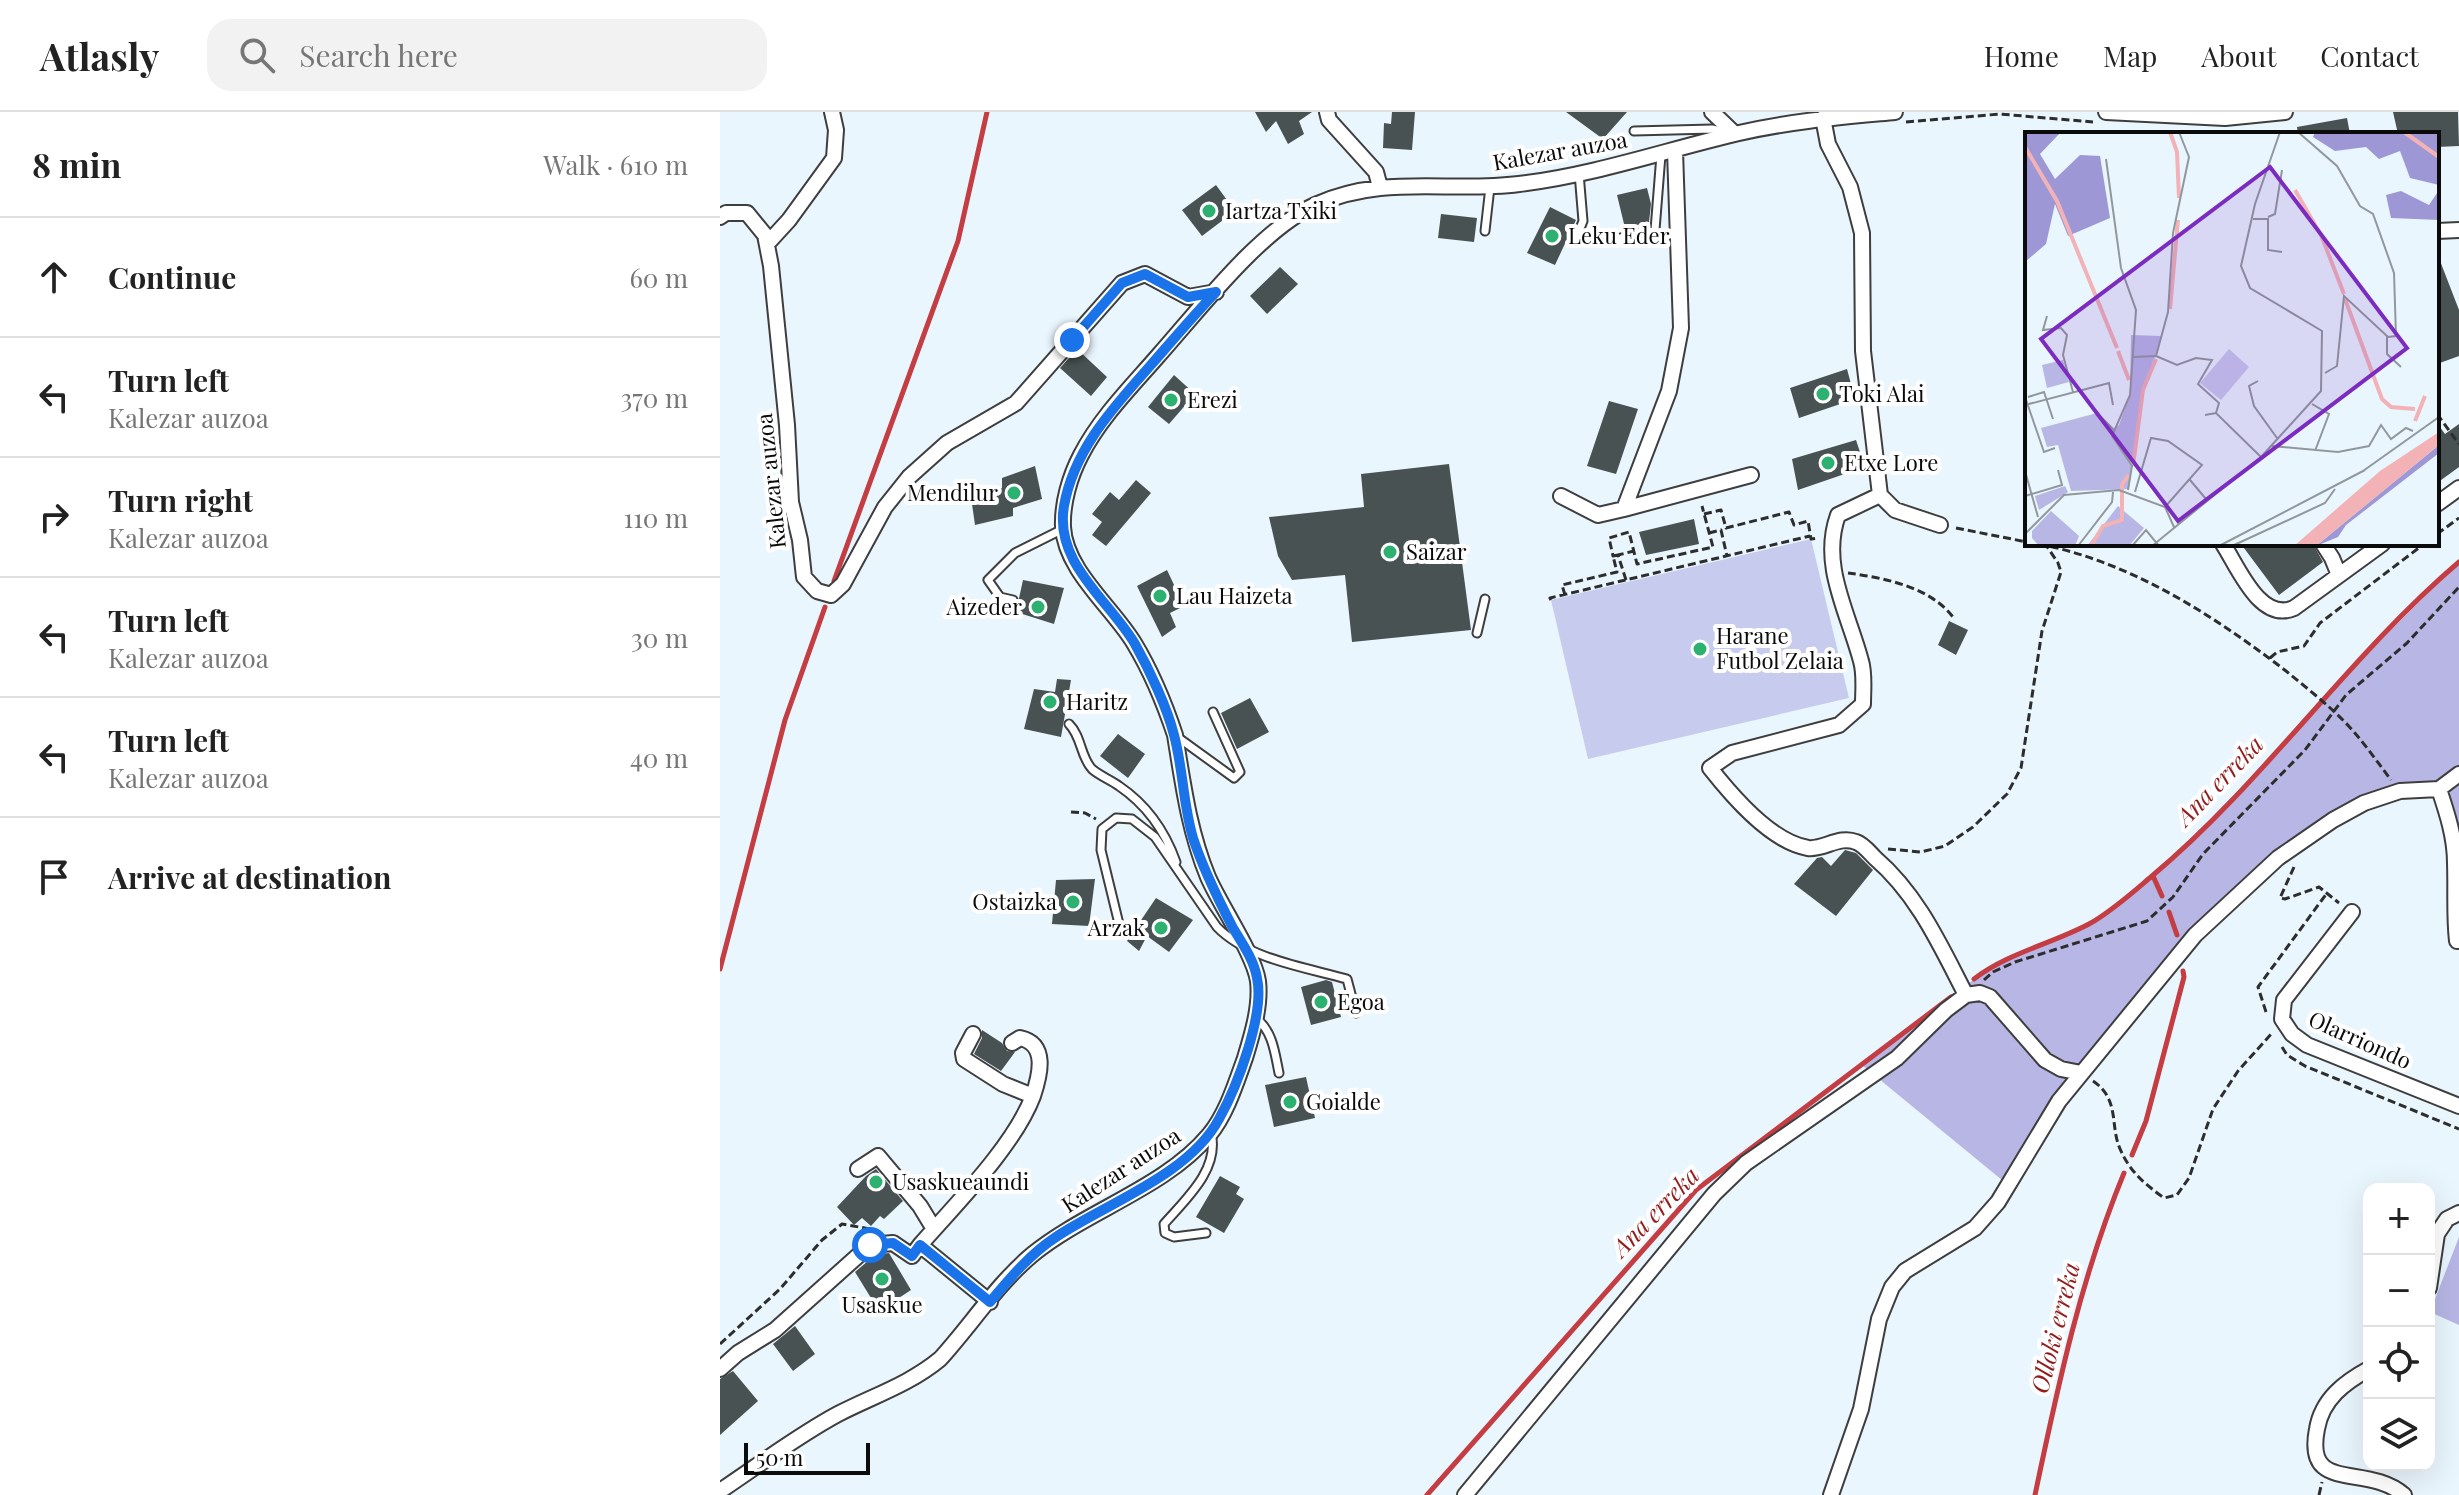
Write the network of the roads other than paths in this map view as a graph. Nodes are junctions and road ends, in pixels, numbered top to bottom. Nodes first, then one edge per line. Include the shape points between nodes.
1 (832, 112) edge
2 (1327, 112) edge
3 (1712, 112) edge
4 (2285, 112) edge
5 (1900, 117) edge
6 (1823, 118) junction
7 (2105, 118) edge
8 (2247, 125) edge
9 (1634, 131) dead end
10 (1735, 134) junction
11 (1668, 153) junction
12 (1579, 173) junction
13 (1380, 187) junction
14 (1490, 187) junction
15 (720, 217) edge
16 (2459, 230) edge
17 (1485, 231) dead end
18 (2439, 231) edge
19 (1577, 236) dead end
20 (1616, 239) dead end
21 (767, 244) junction
22 (1216, 292) junction
23 (1751, 475) dead end
24 (2459, 488) edge
25 (1880, 495) junction
26 (1561, 496) dead end
27 (2439, 503) edge
28 (1624, 509) junction
29 (1940, 525) road end
30 (1063, 529) junction
31 (2224, 546) edge
32 (2324, 546) edge
33 (2379, 546) edge
34 (2339, 575) junction
35 (1485, 599) dead end
36 (1013, 600) dead end
37 (1477, 633) dead end
38 (1213, 712) dead end
39 (1069, 724) dead end
40 (1175, 735) junction
41 (2459, 774) edge
42 (2439, 789) junction
43 (1178, 868) junction
44 (2352, 912) road end
45 (1120, 928) dead end
46 (2457, 941) edge
47 (1244, 947) junction
48 (1966, 995) junction
49 (1356, 1013) dead end
50 (1255, 1018) junction
51 (973, 1034) dead end
52 (1012, 1043) dead end
53 (1279, 1073) dead end
54 (2081, 1073) junction
55 (1033, 1096) junction
56 (2459, 1106) edge
57 (1211, 1133) junction
58 (858, 1169) dead end
59 (2459, 1213) edge
60 (934, 1229) junction
61 (1206, 1233) dead end
62 (920, 1245) junction
63 (2434, 1255) edge
64 (990, 1302) junction
65 (720, 1369) edge
66 (2363, 1373) edge
67 (720, 1491) edge
68 (1465, 1495) edge
69 (1831, 1495) edge
70 (2404, 1495) edge

1 - 21 street via 834,158
2 - 13 street via 1376,172
3 - 10 street
4 - 8 street
5 - 6 street, Kalezar auzoa
6 - 10 street, Kalezar auzoa
6 - 25 street via 1862,233 1863,351
7 - 8 street via 2225,118
9 - 10 lane via 1712,129
10 - 11 street, Kalezar auzoa
11 - 12 street, Kalezar auzoa
11 - 20 lane via 1655,230
11 - 28 street via 1681,328 1669,391
12 - 14 street, Kalezar auzoa
12 - 19 lane via 1583,221
13 - 14 street, Kalezar auzoa
13 - 22 street, Kalezar auzoa via 1343,195 1291,217
14 - 17 lane
15 - 21 street, Kalezar auzoa via 747,213
16 - 18 street
21 - 22 street, Kalezar auzoa via 791,502 804,577 817,591 831,595 909,477 947,443 1016,403 1122,283 1145,274 1188,297
22 - 30 street, Kalezar auzoa via 1092,438 1070,482
23 - 28 street
24 - 27 street
25 - 29 street via 1895,510
25 - 48 street via 1838,515 1830,535 1833,571 1862,664 1863,704 1839,725 1732,753 1710,768 1778,837 1811,849 1837,840 1856,842 1892,872 1923,911
26 - 28 street via 1598,515
30 - 36 lane via 1015,553 988,580 1000,597
30 - 40 street, Kalezar auzoa via 1087,582 1136,646
31 - 34 street via 2259,599 2274,611 2294,608
32 - 34 street
33 - 34 street
35 - 37 lane
38 - 40 lane via 1240,772 1234,778
39 - 43 lane via 1093,770 1158,823
40 - 47 street, Kalezar auzoa via 1192,836
41 - 42 street
42 - 46 street via 2456,862
42 - 54 street via 2400,791 2364,803 2295,846 2195,935
43 - 45 lane via 1155,837 1132,819 1116,818 1102,829 1101,850
43 - 47 lane via 1217,927
44 - 56 street, Olarriondo via 2284,1000 2282,1019 2307,1045
47 - 49 lane via 1347,979
47 - 50 street, Kalezar auzoa via 1258,979
48 - 54 street via 1990,997 2045,1060
48 - 68 street via 1897,1058 1746,1163 1714,1194
50 - 53 lane via 1272,1041
50 - 57 street, Kalezar auzoa via 1242,1067
51 - 55 street via 964,1059
52 - 55 street via 1028,1040 1040,1055
54 - 69 street via 1998,1202 1975,1228 1905,1271 1892,1287 1879,1319 1861,1409
55 - 60 street via 971,1188
57 - 61 lane via 1212,1157 1197,1187 1164,1224 1165,1233 1174,1237
57 - 64 street, Kalezar auzoa via 1172,1167 1030,1256
58 - 60 street via 878,1156
59 - 63 street via 2437,1234
60 - 62 street
62 - 64 street
62 - 65 street via 912,1256 893,1243 870,1245 775,1330
64 - 67 street, Kalezar auzoa via 926,1370 836,1415
66 - 70 street via 2338,1390 2318,1420 2317,1467 2335,1479 2384,1484

